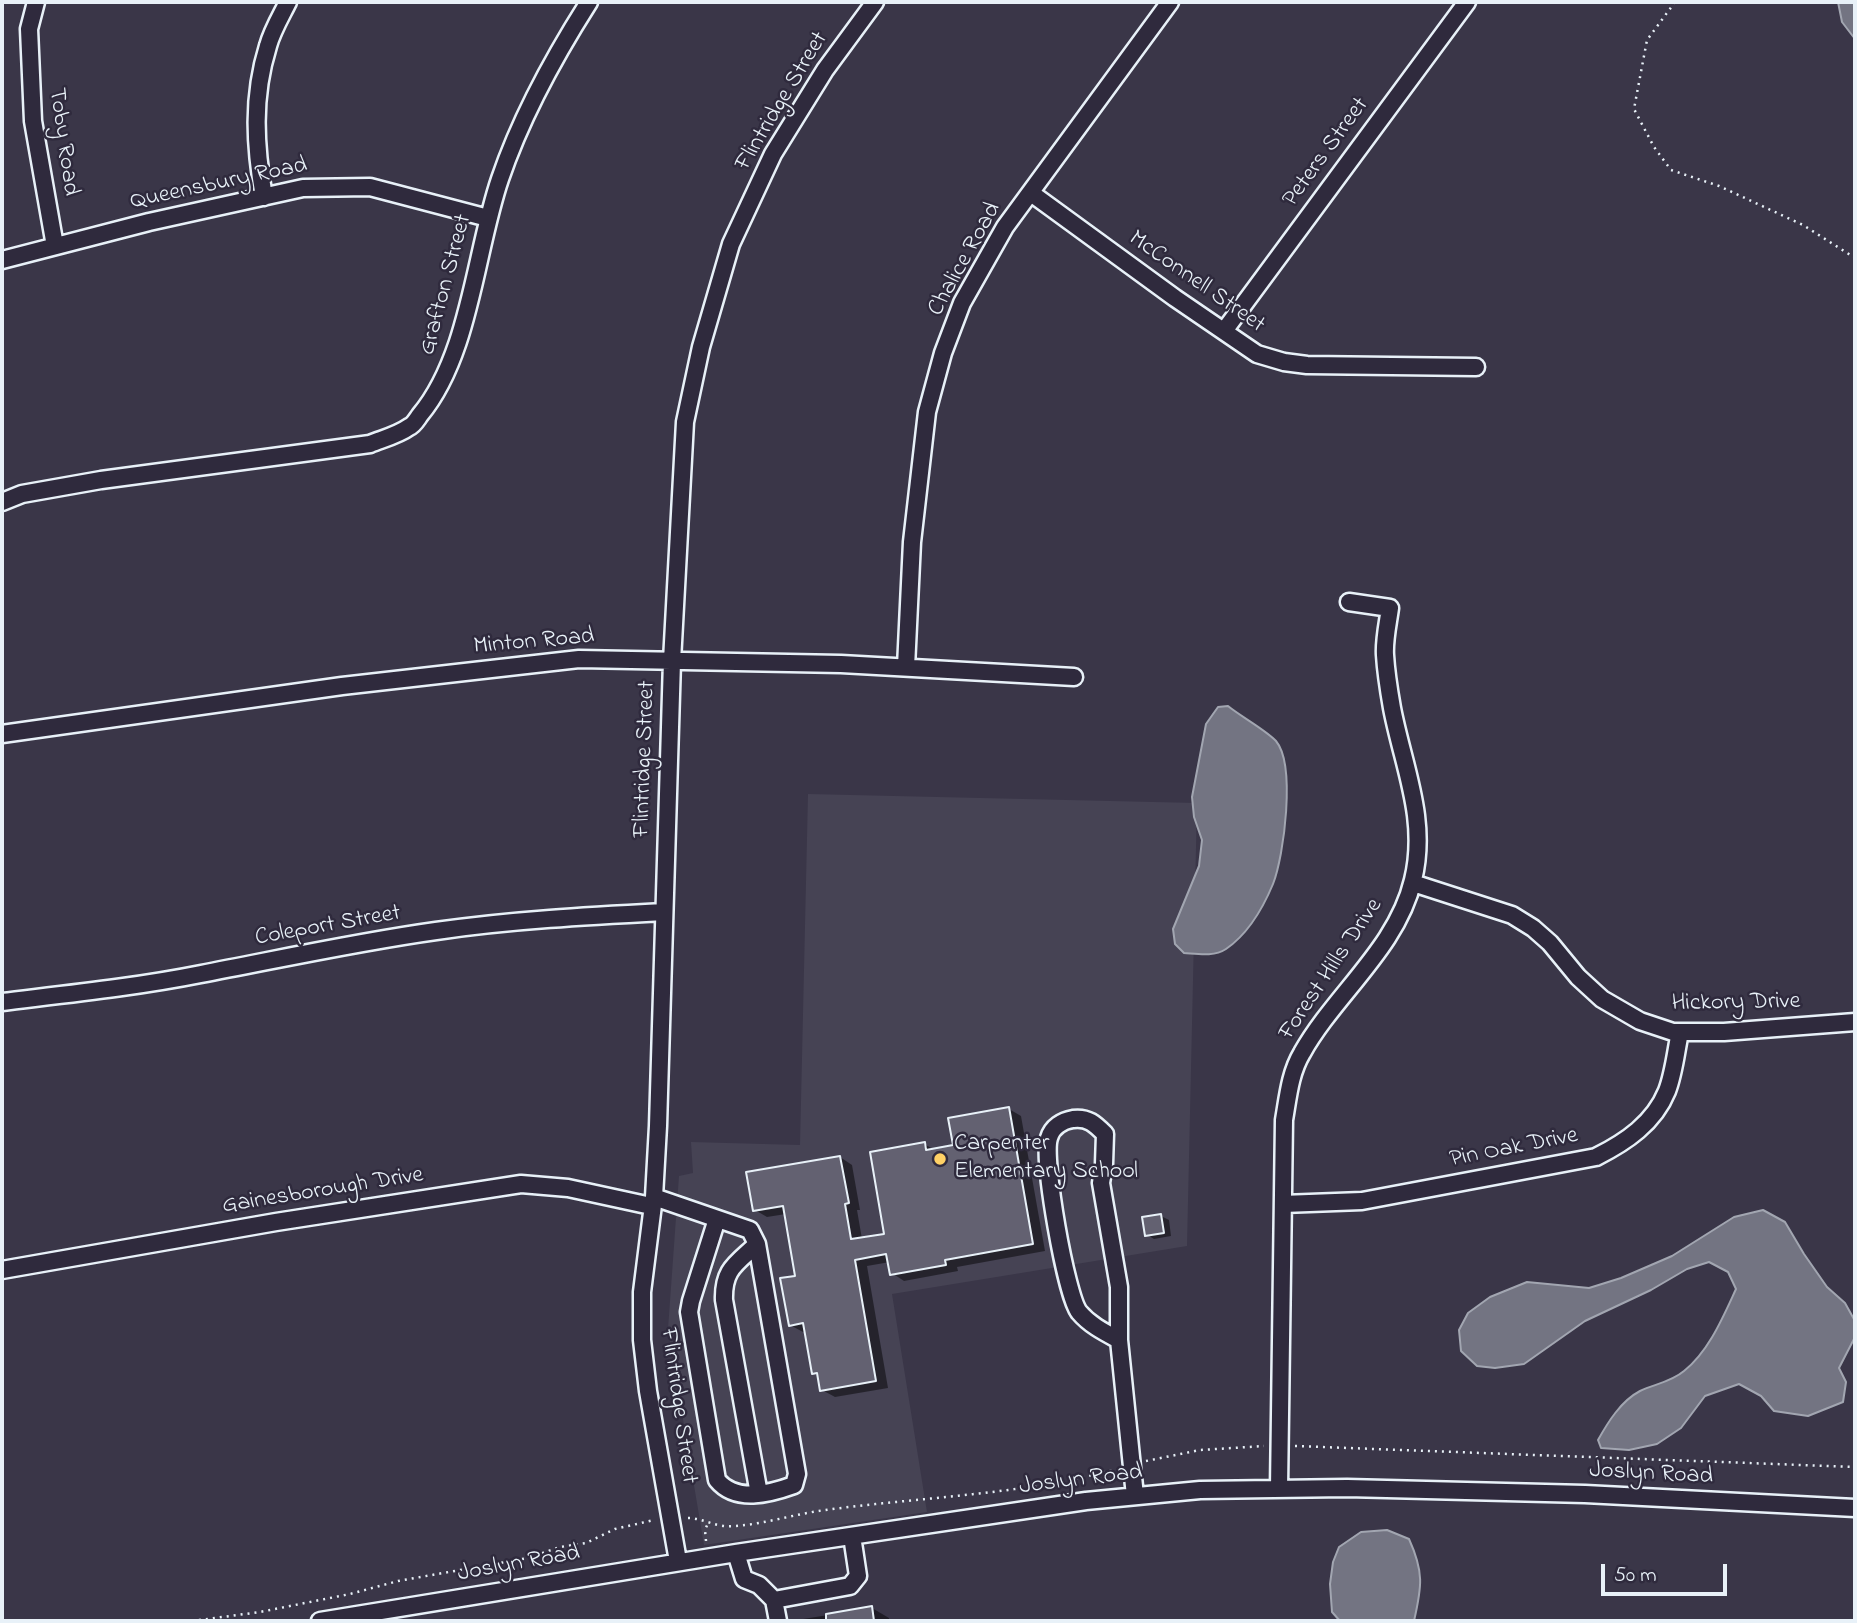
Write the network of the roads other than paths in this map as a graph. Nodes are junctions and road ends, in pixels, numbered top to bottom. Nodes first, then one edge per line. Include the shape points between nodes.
1 (36, 2) edge
2 (288, 2) edge
3 (589, 2) edge
4 (875, 2) edge
5 (1170, 2) edge
6 (1466, 2) edge
7 (1031, 193) junction
8 (264, 197) junction
9 (488, 218) junction
10 (55, 246) junction
11 (2, 260) edge
12 (1224, 331) junction
13 (1476, 367) dead end
14 (2, 502) edge
15 (1349, 602) dead end
16 (672, 661) junction
17 (906, 667) junction
18 (1073, 677) dead end
19 (2, 734) edge
20 (1413, 883) junction
21 (664, 912) junction
22 (2, 1002) edge
23 (1855, 1022) edge
24 (1680, 1032) junction
25 (652, 1201) junction
26 (1283, 1204) junction
27 (717, 1220) junction
28 (757, 1244) junction
29 (2, 1270) edge
30 (1118, 1340) junction
31 (1279, 1488) junction
32 (759, 1494) junction
33 (1135, 1496) junction
34 (1855, 1508) edge
35 (852, 1536) junction
36 (736, 1553) junction
37 (678, 1561) junction
38 (774, 1600) junction
39 (320, 1621) edge
40 (778, 1621) edge

1 - 10 street, Toby Road via 29,29 33,121
2 - 8 street via 268,44 257,93 257,152
3 - 9 street, Grafton Street via 516,138
4 - 16 street, Flintridge Street via 773,154 731,244 685,422
5 - 7 street, Chalice Road
6 - 12 street, Peters Street
7 - 12 street, McConnell Street
7 - 17 street, Chalice Road via 1005,227 962,303 927,412 912,542
8 - 9 street, Queensbury Road via 303,188 370,187
8 - 10 street, Queensbury Road
9 - 14 street, Grafton Street via 449,369 411,427 370,444 101,480
10 - 11 street, Queensbury Road
12 - 13 street, McConnell Street via 1257,354 1284,362
15 - 20 street, Forest Hills Drive via 1390,608 1385,654 1392,708 1419,827
16 - 17 street, Minton Road
16 - 19 street, Minton Road via 579,659 342,686
16 - 21 street, Flintridge Street
17 - 18 street, Minton Road
20 - 24 street, Hickory Drive via 1512,915 1550,943 1602,999 1640,1021
20 - 26 street, Forest Hills Drive via 1378,949 1300,1055 1284,1119
21 - 22 street, Coleport Street via 571,916 438,931 200,974
21 - 25 street, Flintridge Street
23 - 24 street, Hickory Drive
24 - 26 street, Pin Oak Drive via 1668,1090 1652,1117 1624,1142 1596,1157 1362,1201
25 - 27 street, Gainesborough Drive
25 - 29 street, Gainesborough Drive via 521,1184
25 - 37 street, Flintridge Street via 642,1340
26 - 31 street, Forest Hills Drive
27 - 28 street, Gainesborough Drive via 750,1230
27 - 32 street via 691,1301 691,1333 717,1480 734,1493
28 - 32 street via 731,1269 723,1287
28 - 32 street via 797,1474 794,1485
30 - 30 street via 1119,1287 1101,1183 1105,1134 1093,1122 1066,1120 1053,1128 1048,1139 1047,1163 1069,1287 1078,1310 1092,1325
30 - 33 street
31 - 33 street, Joslyn Road
31 - 34 street, Joslyn Road via 1585,1494
33 - 35 street, Joslyn Road
35 - 36 street, Joslyn Road
35 - 38 street via 858,1576 850,1586
36 - 37 street, Joslyn Road
36 - 38 street via 744,1579 759,1585
37 - 39 street, Joslyn Road
38 - 40 street

